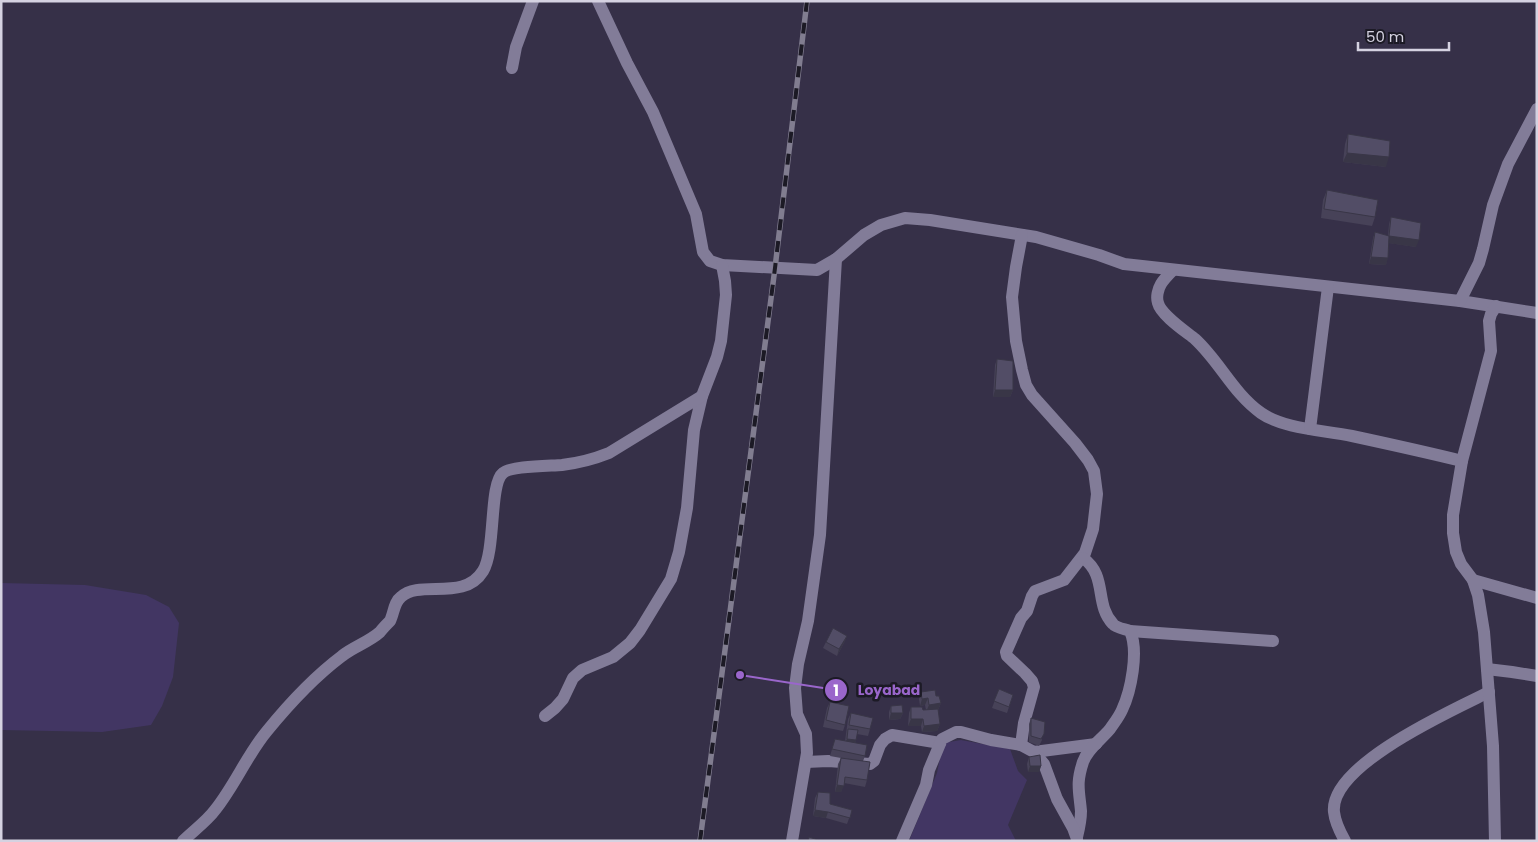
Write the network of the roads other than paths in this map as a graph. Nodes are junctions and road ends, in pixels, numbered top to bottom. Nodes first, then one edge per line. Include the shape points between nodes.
1 (534, 1) edge
2 (598, 1) edge
3 (512, 68) dead end
4 (1537, 109) edge
5 (1022, 236) junction
6 (836, 259) junction
7 (722, 265) junction
8 (1173, 270) junction
9 (1328, 286) junction
10 (1460, 301) junction
11 (1496, 306) junction
12 (1537, 313) edge
13 (702, 396) junction
14 (1310, 429) junction
15 (1462, 461) junction
16 (1083, 558) junction
17 (1473, 580) junction
18 (1537, 598) edge
19 (1130, 632) junction
20 (1273, 641) dead end
21 (1487, 669) junction
22 (1537, 676) edge
23 (1489, 692) junction
24 (545, 716) dead end
25 (940, 743) junction
26 (1096, 744) junction
27 (1021, 745) junction
28 (1034, 752) junction
29 (806, 762) junction
30 (1077, 839) edge
31 (183, 841) edge
32 (792, 841) edge
33 (902, 841) edge
34 (1345, 841) edge
35 (1495, 841) edge

1 - 3 street via 516,47
2 - 7 street via 653,112 696,214 703,252 710,261
4 - 10 street via 1508,164 1493,205 1479,263
5 - 6 street via 904,218 881,225 864,235
5 - 8 street via 1036,237 1124,264
5 - 16 street via 1012,297 1016,341 1026,384 1082,452 1094,471 1096,481 1093,529
6 - 7 street via 817,270
6 - 29 street via 820,535 795,688 797,714 806,734
7 - 13 street via 726,295 721,341
8 - 9 street
8 - 14 street via 1157,294 1162,310 1204,349 1230,383 1254,407 1277,421
9 - 10 street
9 - 14 street
10 - 11 street
11 - 12 street
11 - 15 street via 1489,321 1491,351
13 - 24 street via 694,430 687,508 671,579 630,643 613,657 582,670 573,678 563,699
13 - 31 street via 596,459 503,472 496,489 488,561 483,572 464,587 408,591 399,598 390,620 378,633 342,655 287,708 253,750 214,812
14 - 15 street
15 - 17 street via 1453,533 1461,564
16 - 19 street via 1097,574 1102,603 1109,619
16 - 27 street via 1064,580 1035,591 1006,652 1034,687
17 - 18 street
17 - 21 street via 1484,632
19 - 20 street
19 - 26 street via 1134,646 1127,697 1117,720
21 - 22 street
21 - 23 street
23 - 34 street via 1386,747 1343,785 1333,812
23 - 35 street
25 - 27 street via 946,736 961,732
25 - 29 street via 892,735 880,745 870,764
25 - 33 street
26 - 28 street
26 - 30 street via 1087,753 1079,778 1081,812
27 - 28 street
28 - 30 street via 1044,764 1057,800
29 - 32 street

